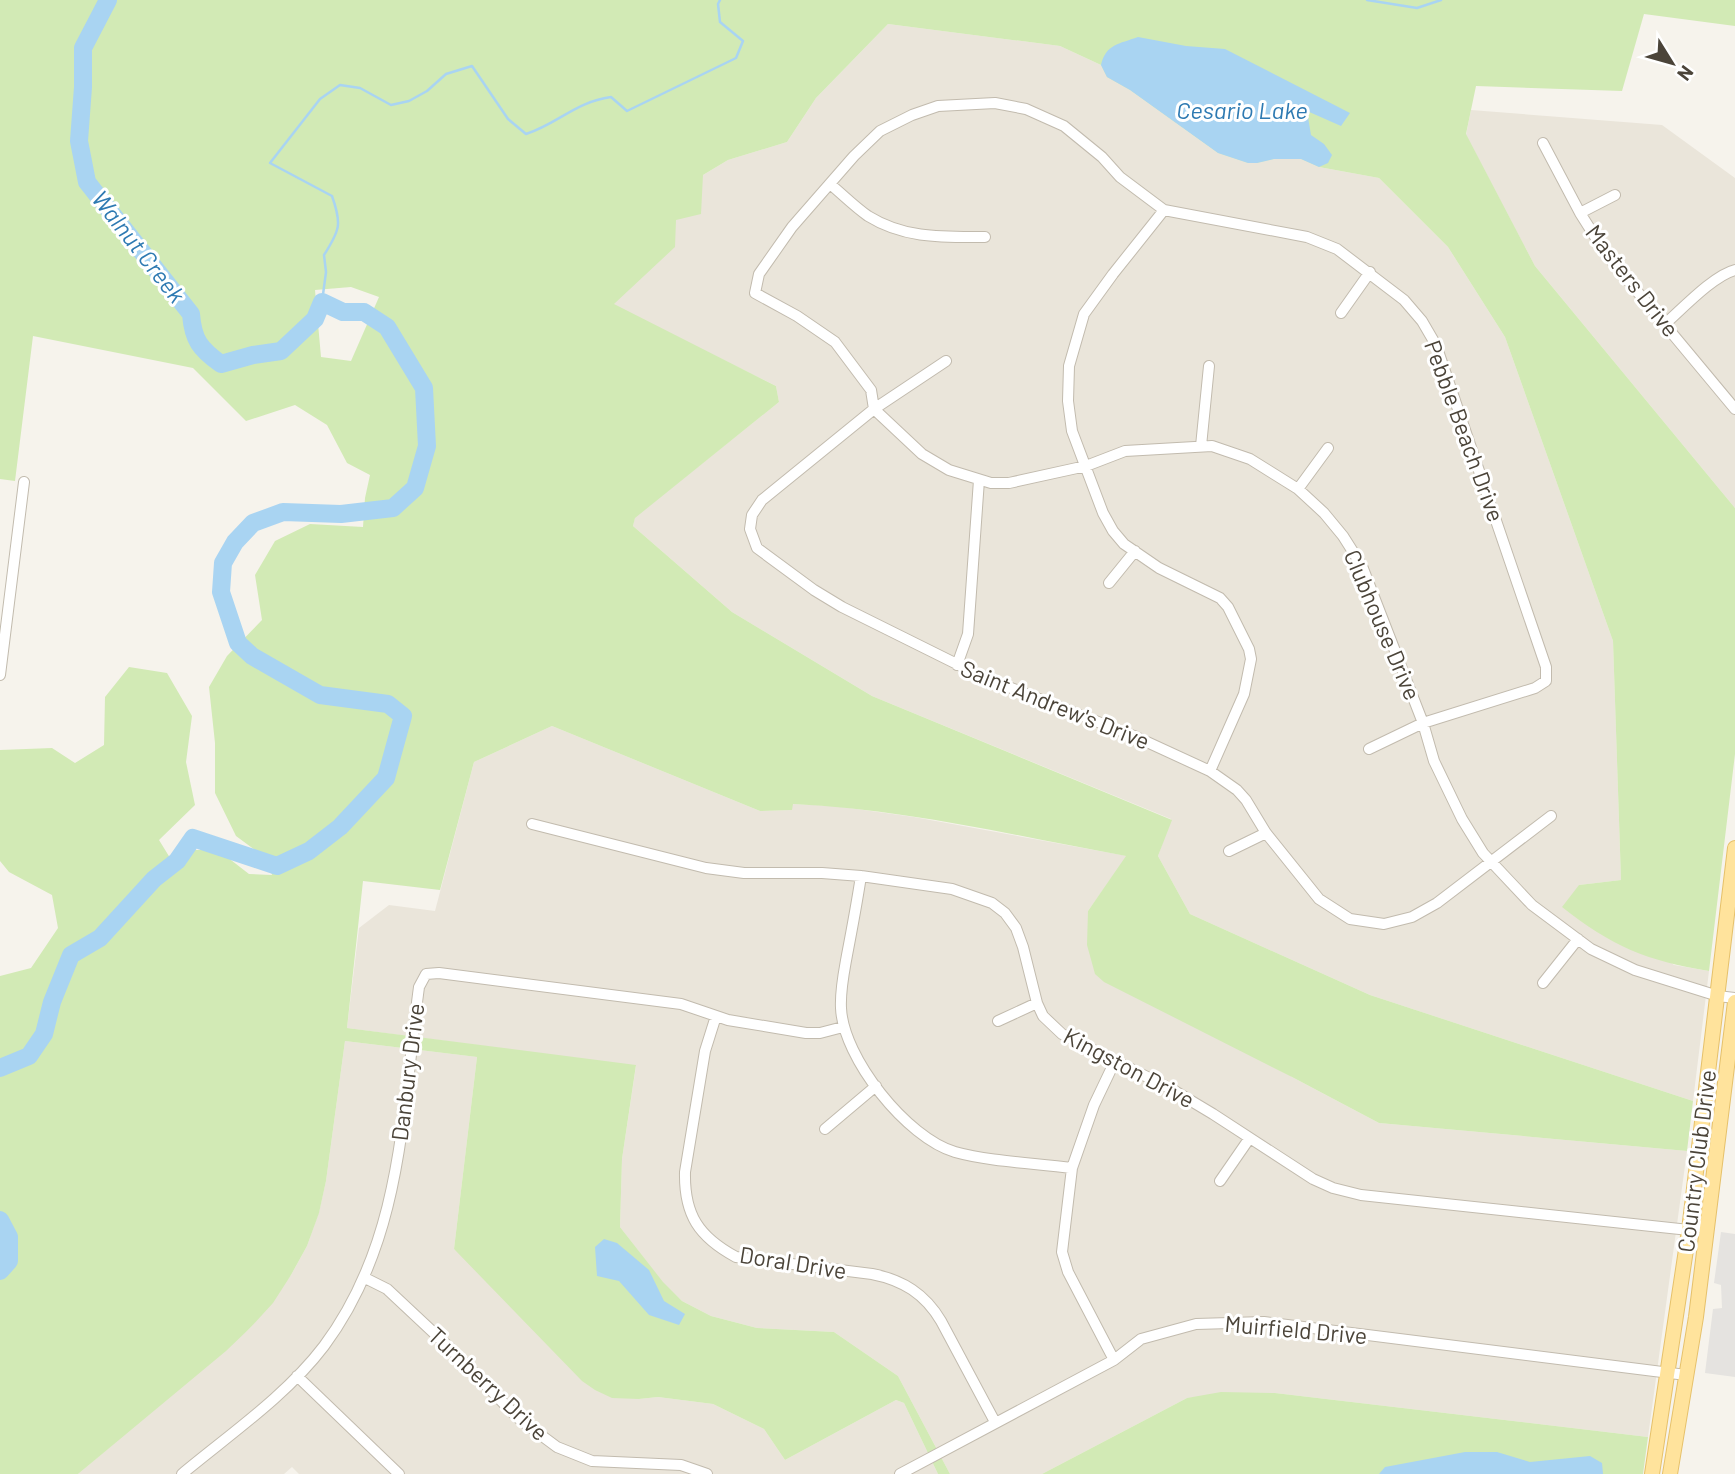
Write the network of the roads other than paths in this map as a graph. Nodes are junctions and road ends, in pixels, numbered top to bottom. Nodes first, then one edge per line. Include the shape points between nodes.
1 (1543, 143) dead end
2 (830, 184) junction
3 (1615, 195) dead end
4 (1164, 210) junction
5 (1580, 213) junction
6 (985, 237) dead end
7 (1735, 270) edge
8 (1370, 272) junction
9 (755, 293) joint
10 (1341, 313) dead end
11 (1665, 324) junction
12 (946, 361) dead end
13 (1209, 366) dead end
14 (874, 409) junction
15 (1735, 409) edge
16 (1201, 446) junction
17 (1328, 448) dead end
18 (1086, 466) junction
19 (979, 481) junction
20 (24, 482) dead end
21 (1298, 489) junction
22 (1135, 551) junction
23 (1109, 583) dead end
24 (957, 665) junction
25 (0, 675) edge
26 (1423, 723) junction
27 (1369, 748) dead end
28 (1210, 771) junction
29 (1551, 816) dead end
30 (531, 824) dead end
31 (1266, 833) junction
32 (1735, 848) edge
33 (1229, 851) dead end
34 (1492, 862) junction
35 (861, 876) junction
36 (1578, 939) junction
37 (1543, 983) dead end
38 (1717, 996) junction
39 (1735, 1000) edge
40 (1037, 1003) junction
41 (716, 1016) junction
42 (998, 1021) dead end
43 (843, 1027) junction
44 (1115, 1061) junction
45 (876, 1086) junction
46 (825, 1129) dead end
47 (1249, 1139) junction
48 (1072, 1168) junction
49 (1220, 1181) dead end
50 (1707, 1224) junction
51 (1689, 1230) junction
52 (365, 1278) junction
53 (1114, 1360) junction
54 (1668, 1373) junction
55 (1686, 1375) junction
56 (298, 1376) junction
57 (995, 1422) junction
58 (183, 1474) edge
59 (399, 1474) edge
60 (707, 1474) edge
61 (900, 1474) edge
62 (1652, 1474) edge
63 (1670, 1474) edge

1 - 5 street, Masters Drive
2 - 4 street, Pebble Beach Drive via 880,131 912,114 938,106 995,103 1026,109 1064,126
2 - 6 street via 868,215 904,233
2 - 9 street, Pebble Beach Drive via 759,274
3 - 5 street
4 - 8 street, Pebble Beach Drive via 1307,237 1337,249
4 - 18 street via 1080,322 1069,366 1068,401 1072,431
5 - 11 street, Masters Drive via 1606,254
7 - 11 street
8 - 10 street
8 - 26 street, Pebble Beach Drive via 1404,300 1436,345 1545,667 1546,681 1535,688
9 - 14 street, Clubhouse Drive via 835,342 871,390
11 - 15 street, Masters Drive
12 - 14 street
13 - 16 street
14 - 19 street, Clubhouse Drive via 922,454
14 - 24 street, Saint Andrew's Drive via 762,500 752,515 751,537 757,548 814,590
16 - 18 street, Clubhouse Drive via 1125,451
16 - 21 street, Clubhouse Drive via 1250,459
17 - 21 street
18 - 19 street, Clubhouse Drive via 1009,483
18 - 22 street via 1113,531
19 - 24 street via 968,634
20 - 25 street
21 - 26 street, Clubhouse Drive via 1324,513 1362,566
22 - 23 street
22 - 28 street via 1220,598 1249,649 1244,694
24 - 28 street, Saint Andrew's Drive
26 - 27 street
26 - 34 street, Clubhouse Drive via 1434,761 1462,819
28 - 31 street, Saint Andrew's Drive via 1237,790
29 - 34 street, Saint Andrew's Drive
30 - 35 street, Kingston Drive via 706,868
31 - 33 street
31 - 34 street, Saint Andrew's Drive via 1319,900 1350,919 1371,923 1412,917
32 - 38 main road, Country Club Drive
34 - 36 street, Clubhouse Drive via 1531,905
35 - 40 street, Kingston Drive via 952,889 992,903 1016,928
35 - 43 street via 842,984
36 - 37 street
36 - 38 street, Clubhouse Drive via 1613,961
38 - 39 street, Clubhouse Drive
38 - 51 main road, Country Club Drive
39 - 50 main road, Country Club Drive
40 - 42 street
40 - 44 street, Kingston Drive via 1062,1034
41 - 43 street, Danbury Drive via 806,1033
41 - 52 street, Danbury Drive via 669,1002 426,974 419,987 391,1200
41 - 57 street, Doral Drive via 705,1051 685,1172 685,1191 698,1226 717,1247 736,1257 872,1274 914,1289 933,1308
43 - 45 street via 861,1067
44 - 47 street, Kingston Drive
44 - 48 street
45 - 46 street
45 - 48 street via 923,1135 955,1152
47 - 49 street
47 - 51 street, Kingston Drive via 1313,1179 1361,1195
48 - 53 street via 1062,1252
50 - 51 street, Kingston Drive
50 - 55 main road, Country Club Drive
51 - 54 main road, Country Club Drive
52 - 56 street, Danbury Drive via 349,1309
52 - 60 street, Turnberry Drive via 387,1289 518,1418 557,1447 592,1461 681,1465
53 - 54 street, Muirfield Drive via 1141,1339 1195,1324 1264,1322
53 - 57 street, Muirfield Drive
54 - 55 street, Muirfield Drive
54 - 62 main road, Country Club Drive
55 - 63 main road, Country Club Drive
56 - 58 street, Danbury Drive
56 - 59 street
57 - 61 street, Muirfield Drive

